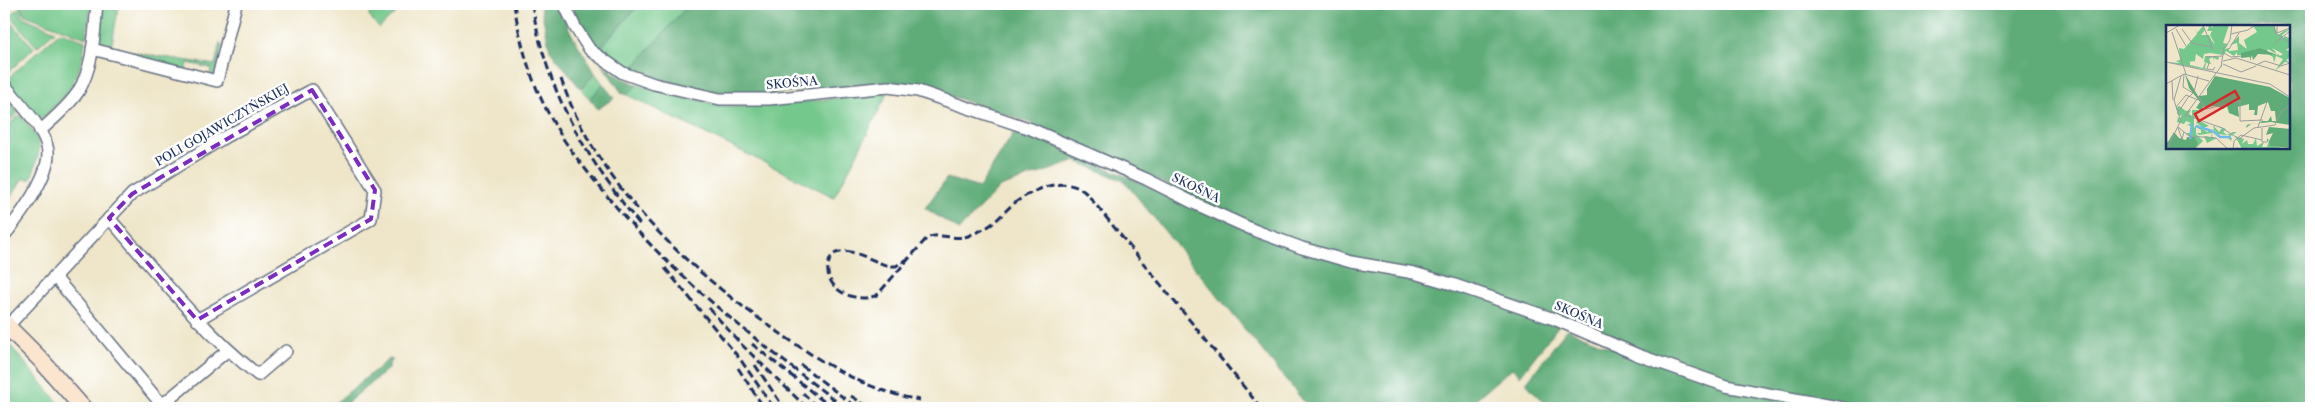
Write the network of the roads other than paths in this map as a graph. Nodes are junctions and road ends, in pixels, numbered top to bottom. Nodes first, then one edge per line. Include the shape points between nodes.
1 (97, 4) edge
2 (236, 4) edge
3 (564, 4) edge
4 (92, 49) junction
5 (4, 84) edge
6 (40, 131) junction
7 (109, 218) junction
8 (4, 236) edge
9 (54, 276) junction
10 (197, 320) junction
11 (5, 325) edge
12 (227, 351) junction
13 (286, 351) dead end
14 (83, 408) edge
15 (1843, 408) edge

1 - 4 street
2 - 4 street via 217,81
3 - 15 street, SKOŚNA via 590,50 622,73 654,84 720,99 778,98 888,87 918,91 1031,129 1206,209 1302,248 1452,284 1554,319 1726,386
4 - 6 street via 78,92
5 - 6 street
6 - 8 street via 48,151 44,172 22,213
7 - 9 street, POLI GOJAWICZYŃSKIEJ
7 - 10 street
7 - 10 street, POLI GOJAWICZYŃSKIEJ via 132,194 225,137 312,90 375,190 371,219
9 - 11 street, POLI GOJAWICZYŃSKIEJ
9 - 12 street via 162,405
10 - 12 street
11 - 14 street
12 - 13 street via 258,375

